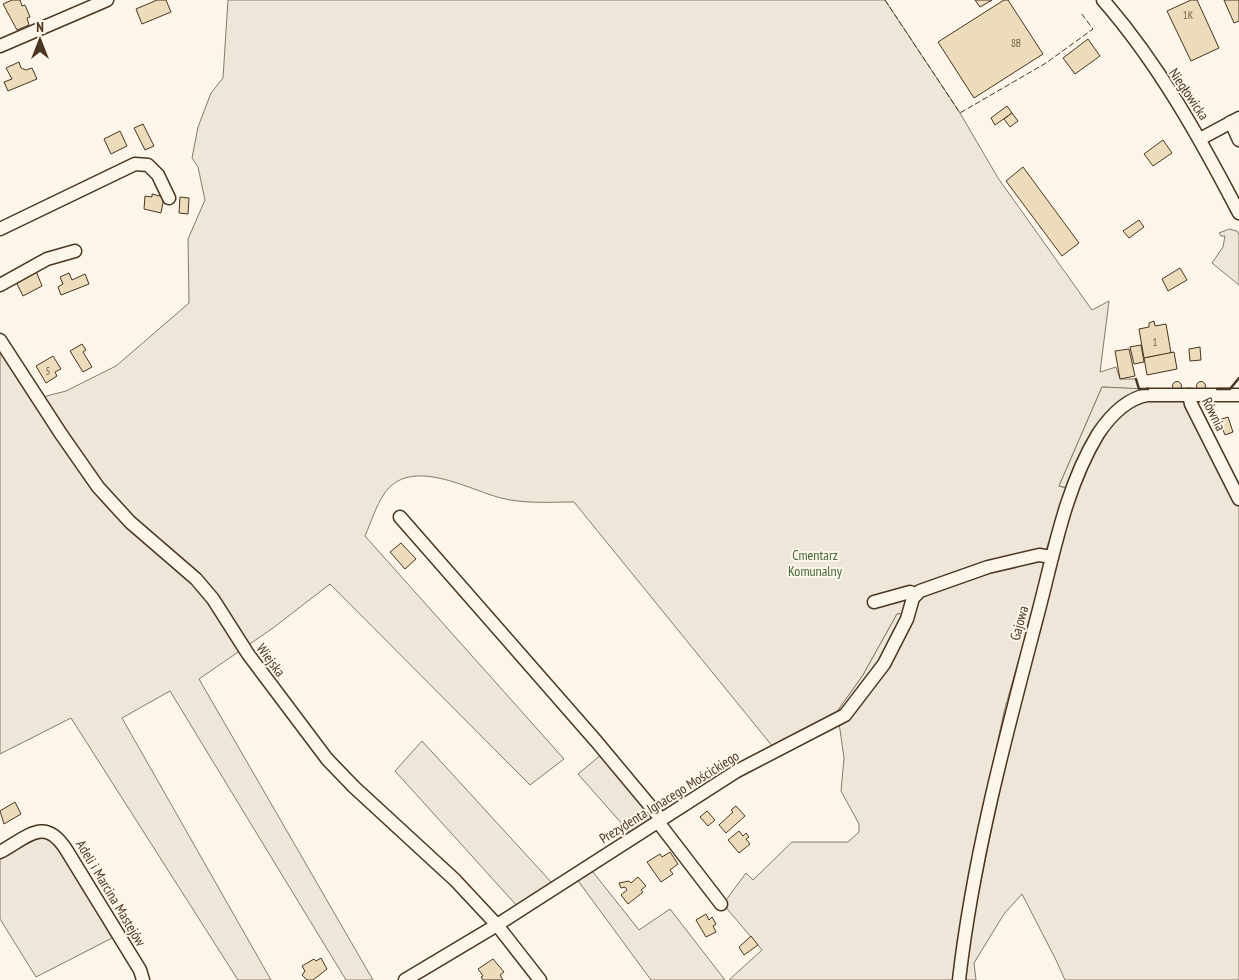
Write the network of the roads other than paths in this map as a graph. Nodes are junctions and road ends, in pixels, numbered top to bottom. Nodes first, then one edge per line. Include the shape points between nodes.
1 (107, 0) edge
2 (1102, 0) edge
3 (0, 46) edge
4 (1235, 120) edge
5 (1200, 139) junction
6 (1239, 140) edge
7 (169, 198) dead end
8 (1239, 213) edge
9 (0, 229) edge
10 (75, 251) dead end
11 (0, 285) edge
12 (0, 340) edge
13 (1239, 394) edge
14 (1189, 395) junction
15 (1239, 499) edge
16 (400, 517) dead end
17 (1052, 557) junction
18 (916, 594) junction
19 (874, 602) dead end
20 (659, 820) junction
21 (0, 852) edge
22 (721, 904) dead end
23 (497, 925) junction
24 (132, 980) edge
25 (143, 980) edge
26 (405, 980) edge
27 (540, 980) edge
28 (959, 980) edge

1 - 3 street
2 - 5 street, Niegłowicka via 1119,18
4 - 5 street
4 - 6 street
5 - 8 street, Niegłowicka
7 - 9 street via 148,165 135,164
10 - 11 street via 47,259
12 - 23 street, Wiejska via 98,487 130,522 207,592 246,652 327,759 455,880
13 - 14 street, Gajowa
14 - 15 street, Równia
14 - 17 street, Gajowa via 1142,396 1125,404 1110,419 1082,465
16 - 20 street via 596,740
17 - 18 street via 1039,555 988,567
17 - 28 street, Gajowa via 997,771 975,878
18 - 19 street via 910,592
18 - 20 street, Prezydenta Ignacego Mościckiego via 908,619 884,664 848,712 744,767
20 - 22 street
20 - 23 street, Prezydenta Ignacego Mościckiego
21 - 25 street, Adeli i Marcina Mastejów via 32,832 42,830 60,839
23 - 26 street, Prezydenta Ignacego Mościckiego
23 - 27 street, Wiejska
24 - 25 street

